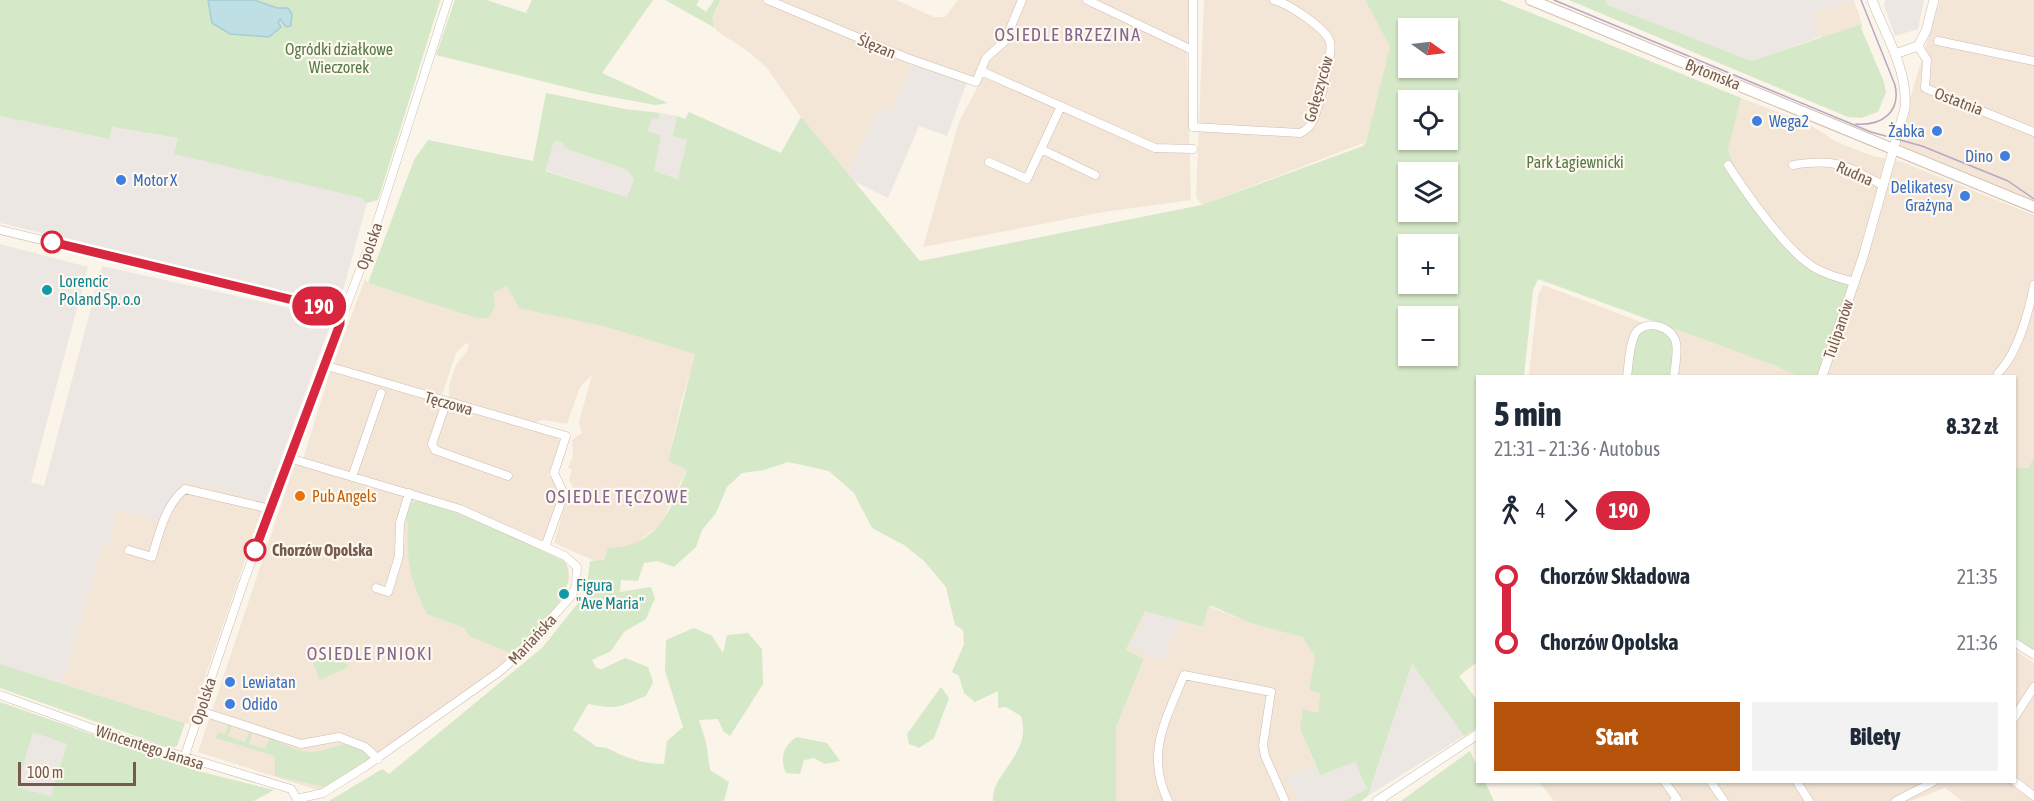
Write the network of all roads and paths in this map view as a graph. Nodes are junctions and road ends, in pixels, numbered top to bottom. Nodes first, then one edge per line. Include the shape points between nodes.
1 (448, 0) edge
2 (768, 0) edge
3 (1022, 0) edge
4 (1087, 0) edge
5 (1193, 0) edge
6 (1274, 0) edge
7 (1531, 0) edge
8 (1872, 0) edge
9 (1934, 0) edge
10 (1938, 41) dead end
11 (1918, 46) junction
12 (1192, 50) junction
13 (1895, 54) junction
14 (2034, 61) edge
15 (981, 71) junction
16 (1060, 106) junction
17 (2034, 132) edge
18 (1041, 149) junction
19 (1192, 149) dead end
20 (1894, 151) junction
21 (989, 162) dead end
22 (1728, 165) dead end
23 (1793, 165) dead end
24 (1095, 175) dead end
25 (1882, 185) junction
26 (2034, 207) edge
27 (0, 230) edge
28 (1855, 282) junction
29 (2034, 285) edge
30 (340, 314) junction
31 (324, 365) junction
32 (1998, 373) dead end
33 (1627, 375) edge
34 (1674, 375) edge
35 (1822, 375) edge
36 (381, 393) dead end
37 (446, 403) junction
38 (289, 458) junction
39 (508, 476) dead end
40 (352, 477) junction
41 (409, 494) junction
42 (270, 509) junction
43 (545, 547) junction
44 (129, 550) dead end
45 (376, 588) dead end
46 (2016, 643) edge
47 (2034, 656) edge
48 (2034, 687) edge
49 (0, 695) edge
50 (200, 711) junction
51 (2016, 715) edge
52 (1476, 735) edge
53 (184, 758) junction
54 (378, 759) junction
55 (2016, 782) edge
56 (1666, 783) edge
57 (1712, 783) edge
58 (1798, 783) edge
59 (1931, 783) edge
60 (2034, 796) edge
61 (297, 800) edge
62 (1168, 801) edge
63 (1285, 801) edge
64 (1377, 801) edge
65 (1674, 801) edge
66 (1724, 801) edge
67 (1809, 801) edge
68 (1896, 801) edge

1 - 30 street, Opolska via 372,238
2 - 15 street, Ślęzan via 898,55 976,82
3 - 15 street via 1005,41 986,58
4 - 12 street
5 - 12 street
6 - 12 street, Gołęszyców via 1322,30 1330,42 1312,123 1305,130 1296,133 1193,127
7 - 20 main road, Bytomska
8 - 13 street
9 - 11 street
10 - 14 street
11 - 13 street
11 - 17 street, Ostatnia via 1927,60 1925,88
13 - 20 street via 1906,95
15 - 16 street
16 - 18 street
16 - 19 street via 1155,148
18 - 21 street via 1027,179
18 - 24 street
20 - 25 street, Tulipanów
20 - 26 main road, Bytomska
22 - 28 street via 1797,253 1815,268
23 - 25 street, Rudna via 1815,161 1839,163
25 - 28 street, Tulipanów
27 - 30 street
28 - 35 street, Tulipanów
29 - 32 street via 2020,335
30 - 31 street, Opolska
31 - 37 street, Tęczowa
31 - 38 street, Opolska
33 - 34 street via 1634,336 1641,328 1652,326 1668,331 1676,342
36 - 40 street
37 - 39 street via 432,444 435,450
37 - 43 street, Tęczowa via 566,435 554,473 564,494
38 - 40 street, Mariańska
38 - 42 street, Opolska
40 - 41 street, Mariańska
41 - 43 street, Mariańska via 460,509
41 - 45 street via 400,523 399,556 387,592
42 - 44 street via 185,489 165,518 152,557
42 - 50 street, Opolska
43 - 54 street, Mariańska via 565,556 576,567 576,586 571,596 499,672
46 - 47 street
48 - 51 street
49 - 53 street, Wincentego Janasa
50 - 53 street, Opolska
50 - 54 street via 301,744 339,737 365,747
52 - 64 street
53 - 61 street, Wincentego Janasa via 291,789
54 - 61 street, Mariańska via 323,793
55 - 60 street
56 - 65 street via 1677,799
57 - 66 street
58 - 67 street
59 - 68 street
62 - 63 street via 1156,756 1184,675 1271,692 1263,745

